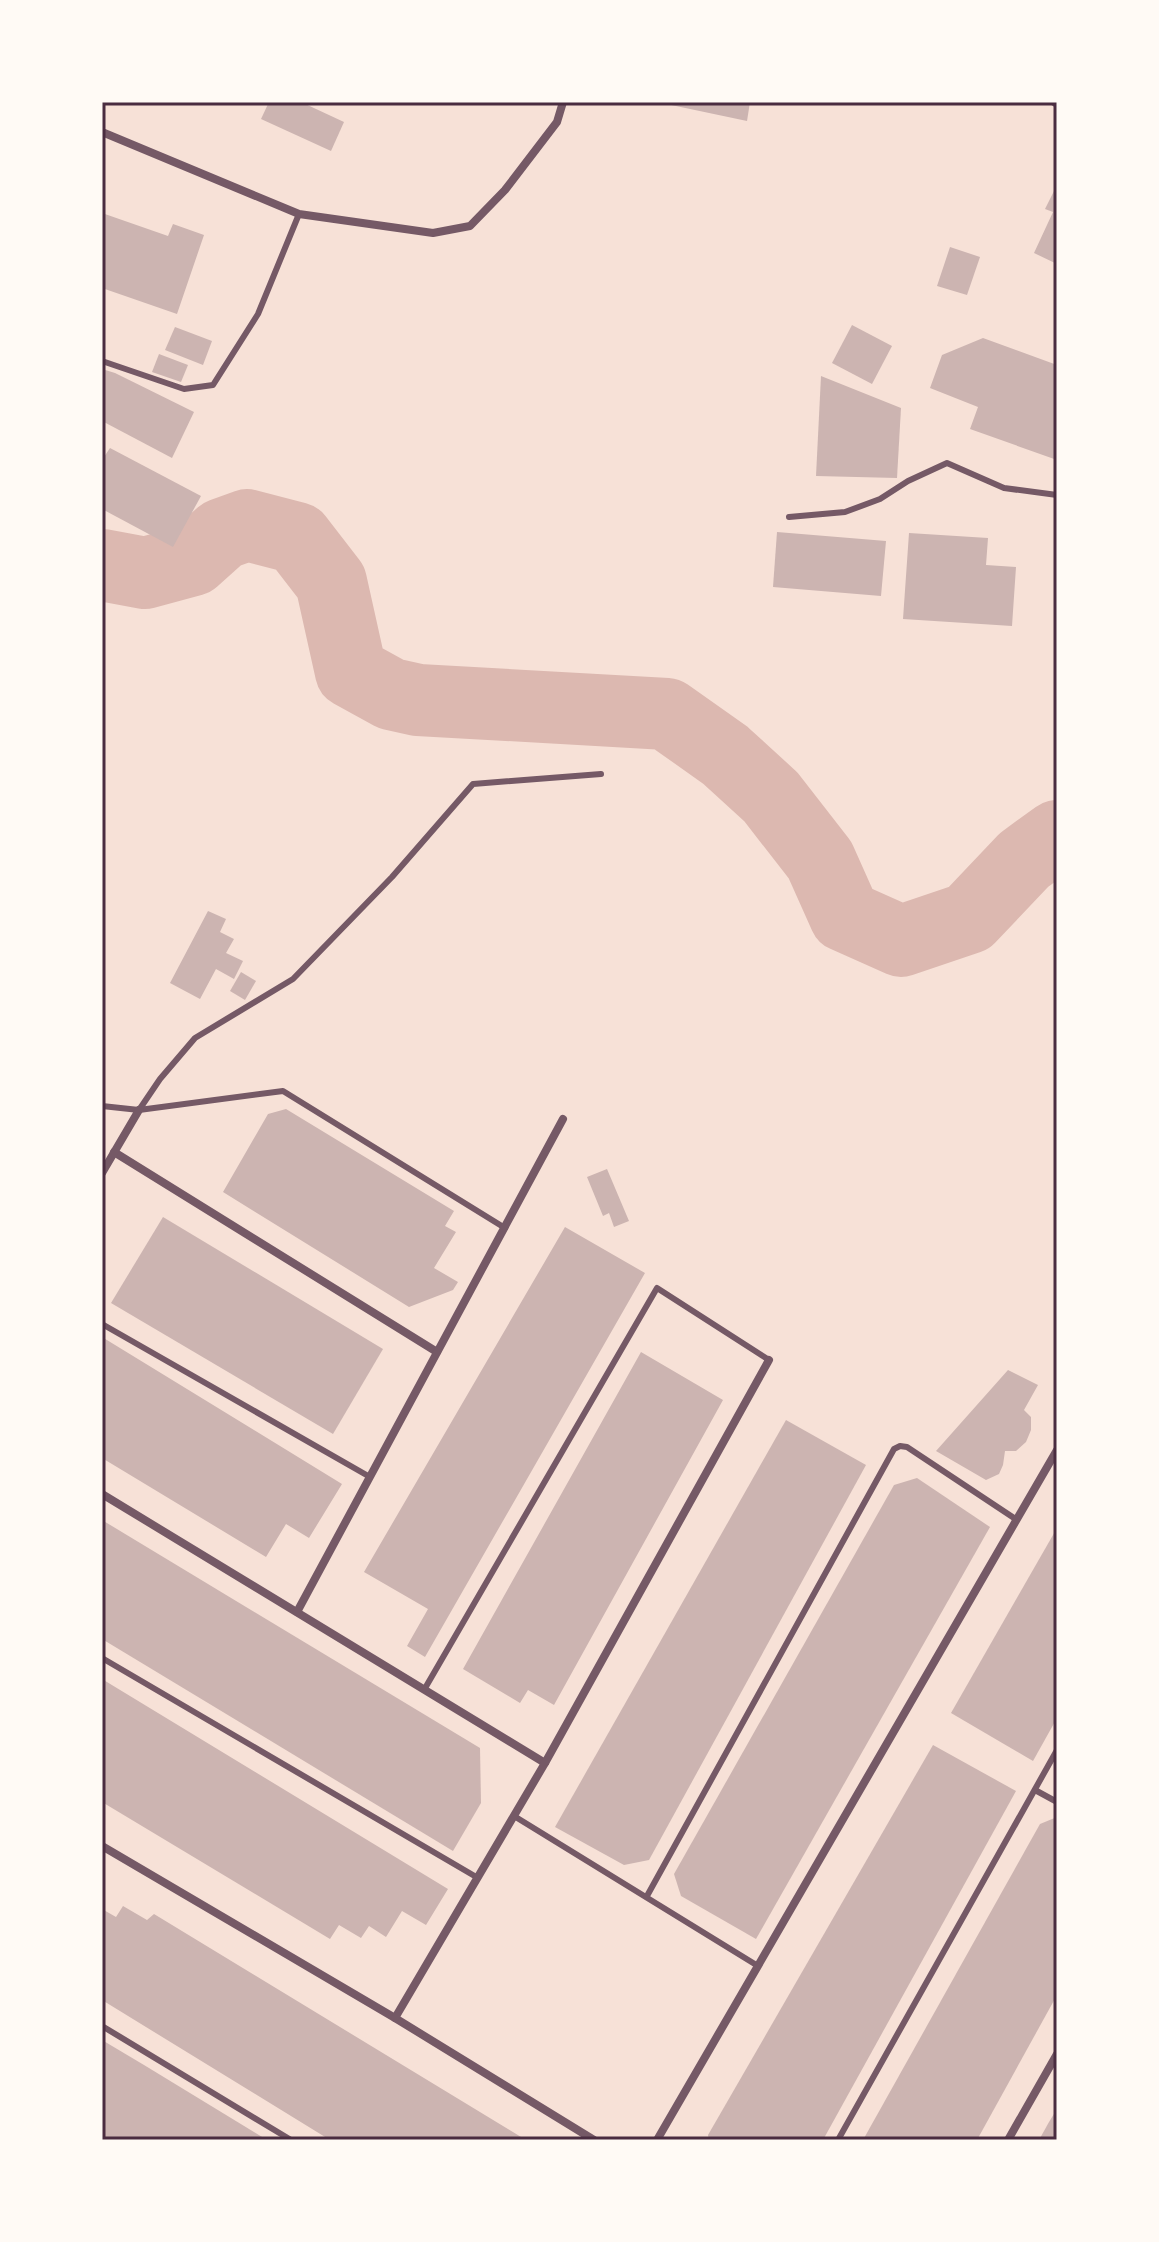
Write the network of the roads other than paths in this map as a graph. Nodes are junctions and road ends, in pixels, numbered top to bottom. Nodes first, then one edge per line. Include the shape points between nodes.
1 (563, 102) edge
2 (102, 132) edge
3 (299, 214) junction
4 (102, 361) edge
5 (1057, 495) edge
6 (789, 517) dead end
7 (601, 774) dead end
8 (102, 1106) edge
9 (139, 1110) junction
10 (563, 1119) dead end
11 (114, 1152) junction
12 (102, 1173) edge
13 (505, 1228) junction
14 (102, 1324) edge
15 (437, 1352) junction
16 (769, 1360) joint
17 (1057, 1450) edge
18 (370, 1477) junction
19 (102, 1494) edge
20 (1017, 1520) junction
21 (297, 1612) junction
22 (102, 1658) edge
23 (424, 1690) junction
24 (1057, 1750) edge
25 (545, 1763) junction
26 (1035, 1790) junction
27 (1057, 1802) edge
28 (514, 1816) junction
29 (102, 1846) edge
30 (478, 1878) junction
31 (647, 1896) junction
32 (758, 1966) junction
33 (395, 2018) junction
34 (102, 2026) edge
35 (1057, 2054) edge
36 (291, 2140) edge
37 (594, 2140) edge
38 (657, 2140) edge
39 (838, 2140) edge
40 (1008, 2140) edge

1 - 3 street via 557,122 470,226 433,233
2 - 3 street
3 - 4 lane via 258,314 213,385 184,389
5 - 6 lane via 1004,488 947,463 845,512
7 - 9 lane via 473,784 293,979 195,1038
8 - 9 lane
9 - 11 street
9 - 13 lane via 283,1091
10 - 13 street
11 - 12 street
11 - 15 street
13 - 15 street
14 - 18 lane
15 - 18 street
16 - 23 lane via 657,1288
16 - 25 street
17 - 20 street
18 - 21 street
19 - 21 street
20 - 31 lane via 907,1447 894,1449
20 - 32 street
21 - 23 street
22 - 30 lane
23 - 25 street
24 - 26 lane
25 - 28 street
26 - 27 lane
26 - 39 lane
28 - 30 street
28 - 31 lane
29 - 33 street
30 - 33 street
31 - 32 lane
32 - 38 street
33 - 37 street
34 - 36 lane
35 - 40 street

